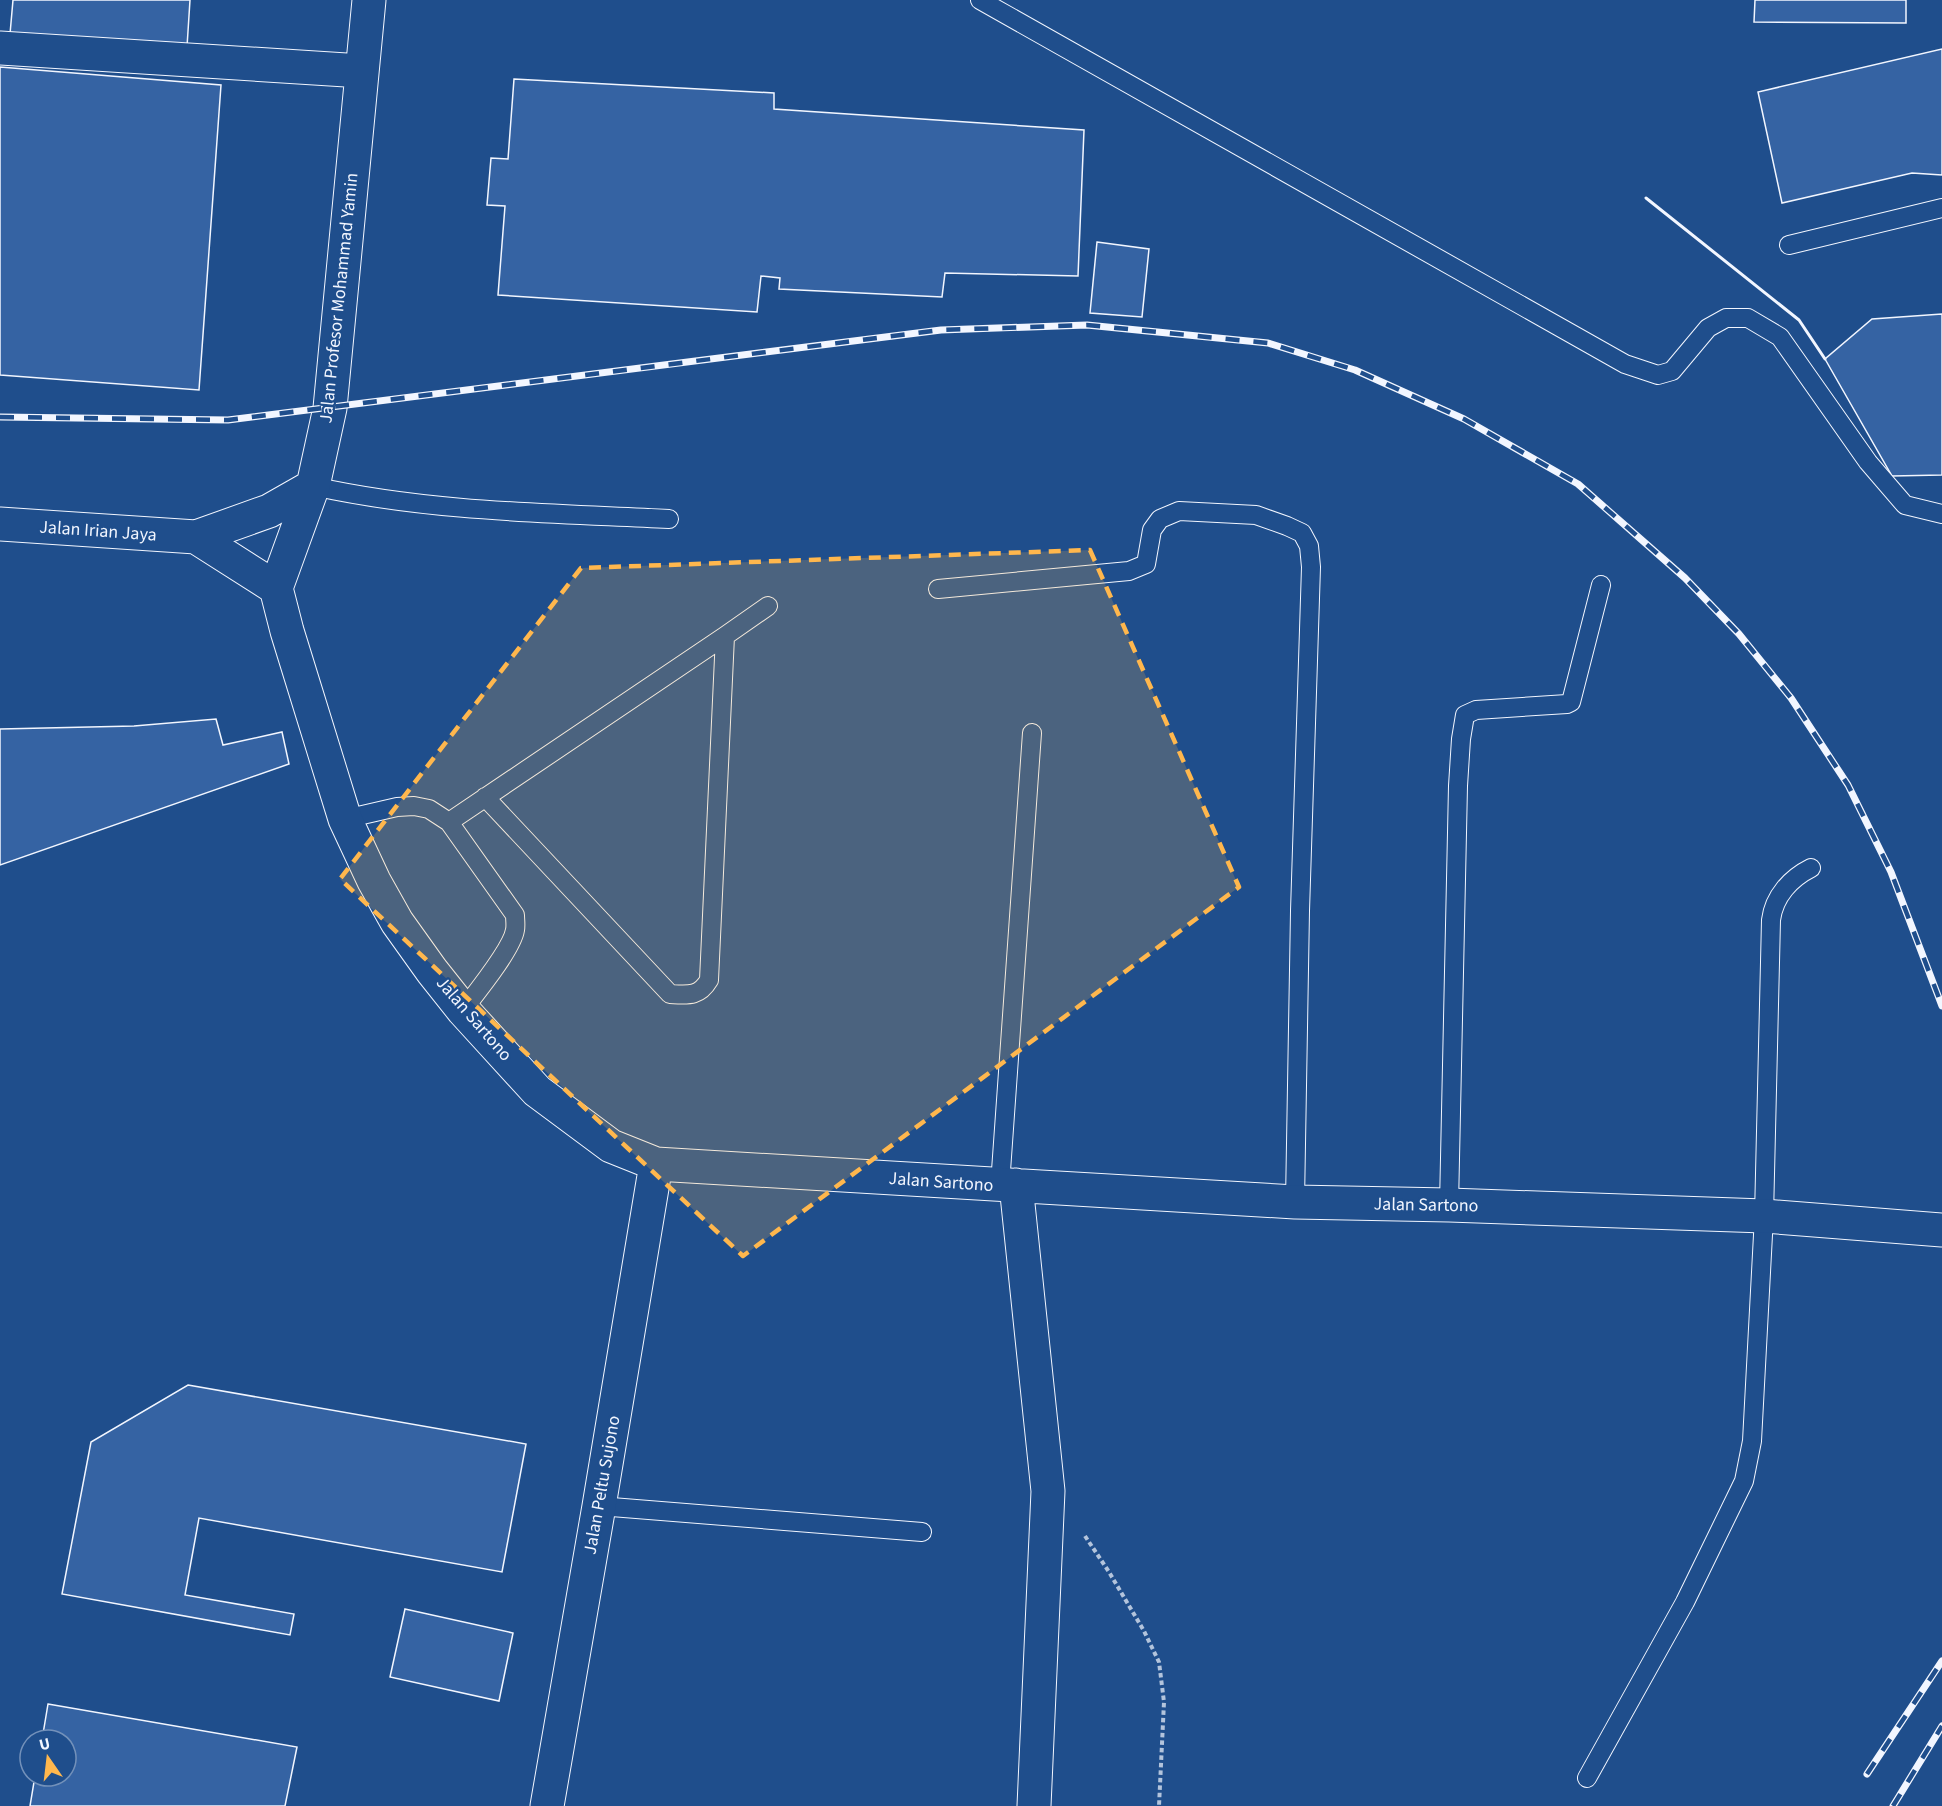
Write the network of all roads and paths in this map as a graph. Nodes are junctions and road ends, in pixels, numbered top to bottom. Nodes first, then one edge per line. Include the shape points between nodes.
1 (369, 0) edge
2 (980, 0) edge
3 (0, 48) edge
4 (362, 71) junction
5 (1942, 208) edge
6 (1789, 245) dead end
7 (313, 486) junction
8 (1942, 514) edge
9 (669, 519) dead end
10 (0, 524) edge
11 (196, 537) junction
12 (1600, 585) dead end
13 (276, 588) junction
14 (938, 589) dead end
15 (768, 606) dead end
16 (725, 636) junction
17 (1032, 733) dead end
18 (485, 797) junction
19 (345, 819) junction
20 (449, 822) junction
21 (1811, 868) dead end
22 (463, 1010) junction
23 (656, 1164) junction
24 (1008, 1185) junction
25 (1295, 1202) junction
26 (1449, 1205) junction
27 (1764, 1216) junction
28 (1942, 1230) edge
29 (599, 1506) junction
30 (922, 1532) dead end
31 (1084, 1535) dead end
32 (1587, 1778) dead end
33 (547, 1806) edge
34 (1034, 1806) edge
35 (1159, 1806) edge

1 - 4 street, Jalan Profesor Mohammad Yamin
2 - 8 lane via 1625,364 1658,375 1672,371 1708,328 1726,318 1748,318 1780,337 1868,462 1905,505
3 - 4 street
4 - 7 street, Jalan Profesor Mohammad Yamin via 330,408
5 - 6 lane
7 - 9 lane via 359,496 502,511
7 - 11 street, Jalan Irian Jaya via 269,511
7 - 13 street, Jalan Profesor Mohammad Yamin
10 - 11 street, Jalan Irian Jaya
11 - 13 street, Jalan Irian Jaya
12 - 26 lane via 1571,702 1476,710 1464,715 1458,786
13 - 19 street, Jalan Sartono
14 - 25 lane via 1129,571 1146,564 1152,530 1160,519 1179,511 1256,515 1302,533 1309,546 1311,567
15 - 16 lane
16 - 18 lane
16 - 18 lane via 710,980 704,989 692,995 670,994
17 - 24 lane
18 - 20 lane
19 - 20 lane via 414,806 429,809
19 - 22 street, Jalan Sartono via 398,922
20 - 22 lane via 515,915 515,931 508,945
21 - 27 lane via 1798,875 1772,909
22 - 23 street, Jalan Sartono via 537,1091 611,1146
23 - 24 street, Jalan Sartono
23 - 29 street, Jalan Peltu Sujono
24 - 25 street, Jalan Sartono
24 - 34 street via 1048,1491
25 - 26 street, Jalan Sartono
26 - 27 street, Jalan Sartono
27 - 28 street, Jalan Sartono
27 - 32 lane via 1752,1441 1744,1481 1685,1602
29 - 30 lane
29 - 33 street, Jalan Peltu Sujono
31 - 35 path via 1159,1662 1164,1702

